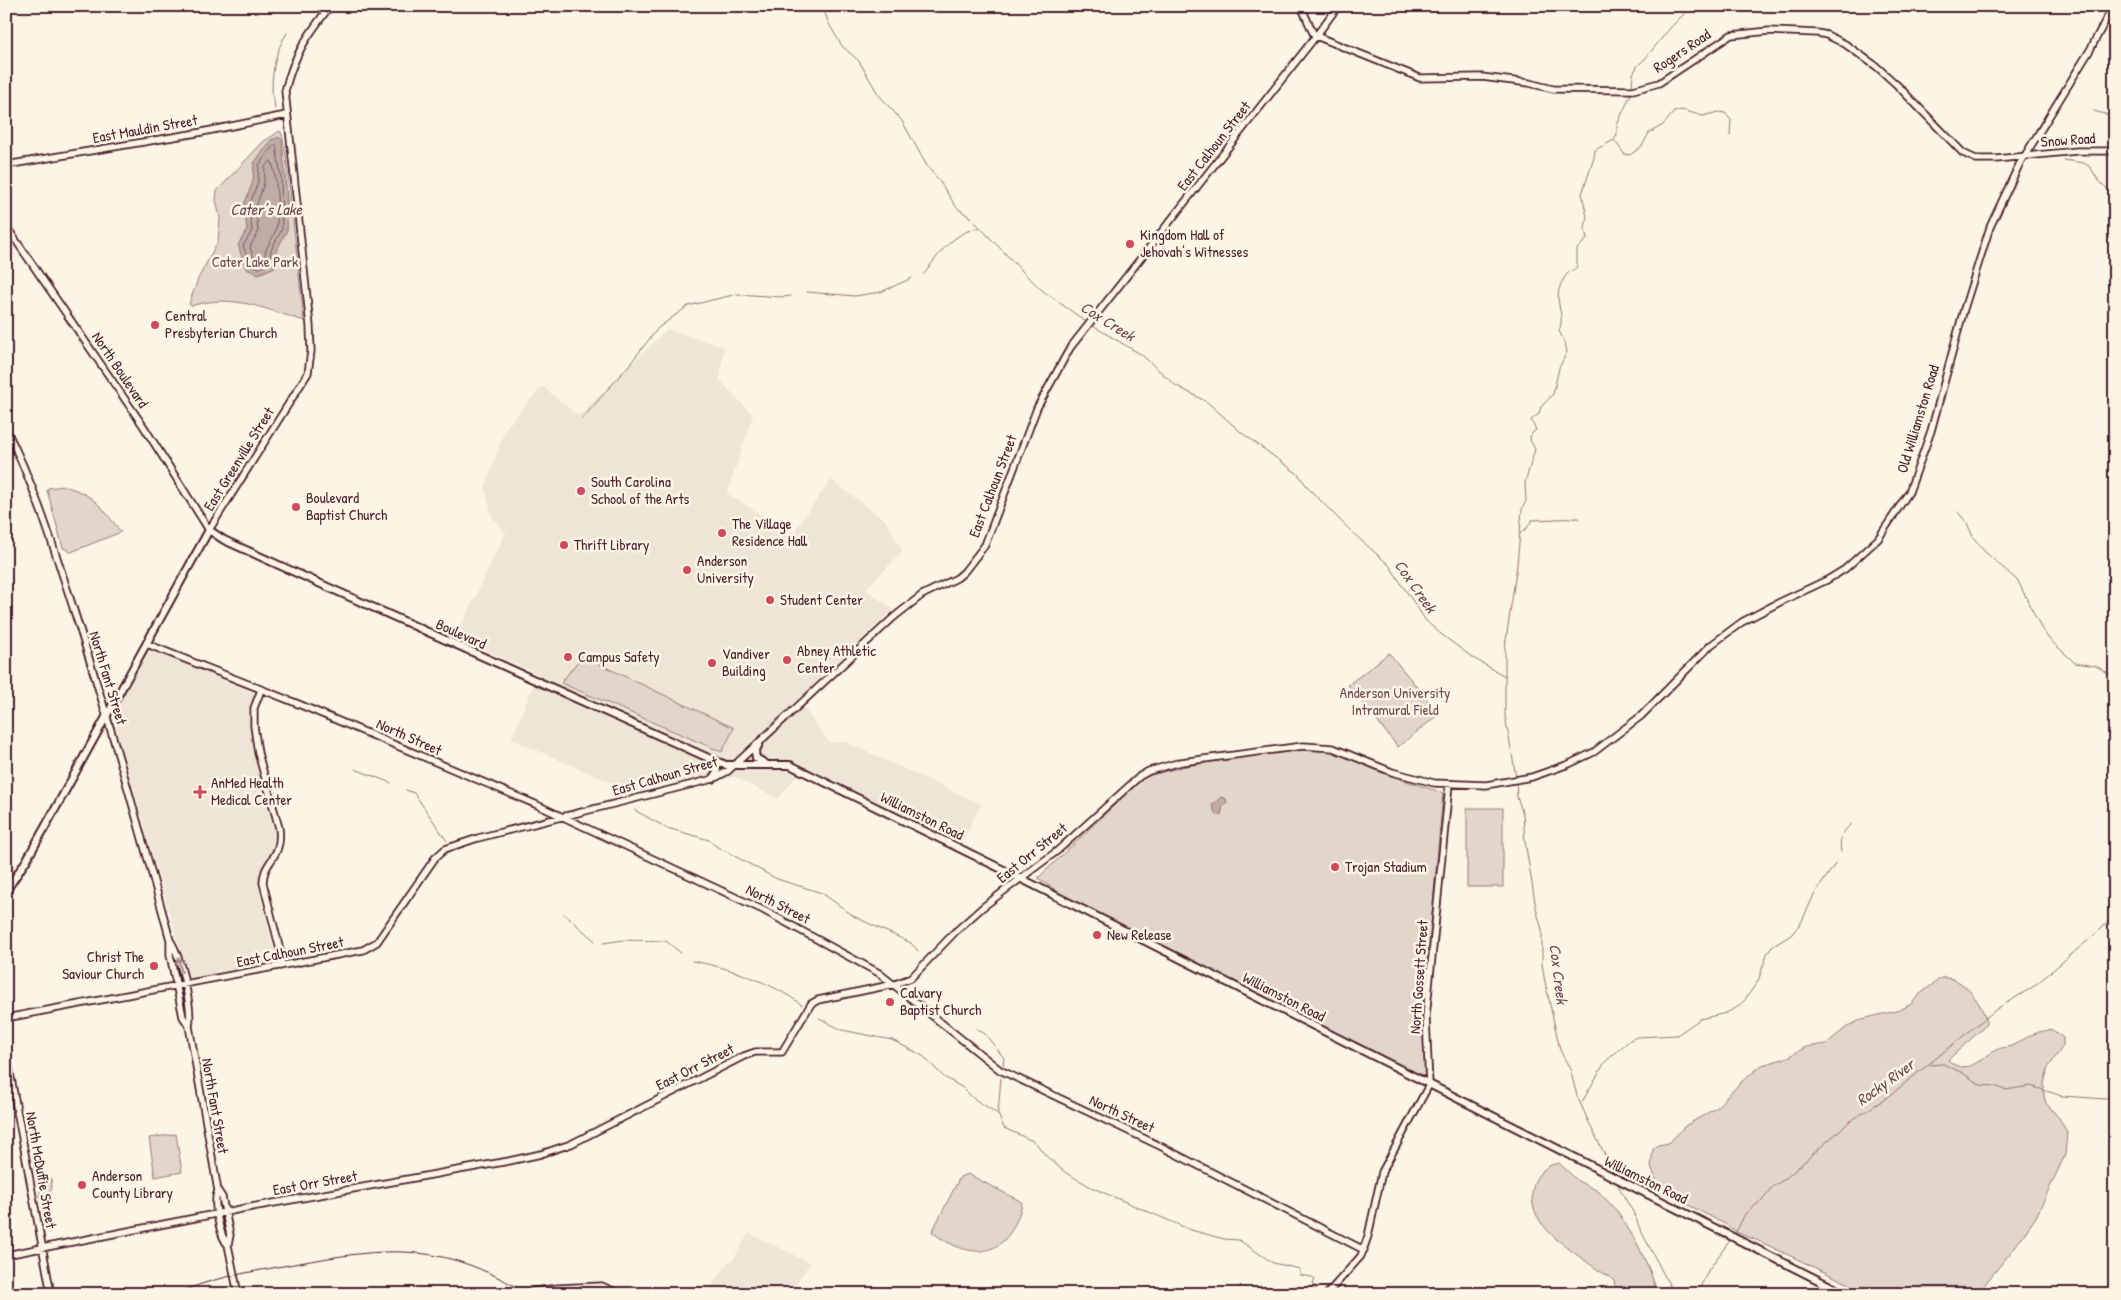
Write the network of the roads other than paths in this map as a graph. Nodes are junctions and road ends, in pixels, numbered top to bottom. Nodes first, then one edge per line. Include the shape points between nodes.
1 (330, 6) edge
2 (1301, 6) edge
3 (1338, 6) edge
4 (2113, 6) edge
5 (1316, 36) junction
6 (286, 115) junction
7 (2115, 151) edge
8 (2024, 156) junction
9 (6, 165) edge
10 (6, 226) edge
11 (6, 429) edge
12 (209, 530) junction
13 (147, 644) junction
14 (261, 690) junction
15 (106, 715) junction
16 (760, 742) junction
17 (703, 756) joint
18 (714, 761) junction
19 (768, 764) junction
20 (736, 765) junction
21 (713, 779) junction
22 (1449, 785) junction
23 (565, 816) junction
24 (1022, 879) junction
25 (6, 891) edge
26 (170, 940) junction
27 (281, 966) junction
28 (184, 984) junction
29 (895, 984) junction
30 (177, 986) junction
31 (6, 1018) edge
32 (189, 1026) junction
33 (6, 1051) edge
34 (1430, 1084) junction
35 (218, 1191) junction
36 (225, 1212) junction
37 (218, 1214) junction
38 (228, 1245) junction
39 (43, 1249) junction
40 (1364, 1250) junction
41 (6, 1256) edge
42 (51, 1294) edge
43 (238, 1294) edge
44 (513, 1294) edge
45 (620, 1294) edge
46 (1327, 1294) edge
47 (1846, 1294) edge

1 - 6 street, East Greenville Street via 305,39 290,72 285,91
2 - 5 street
3 - 5 street, East Calhoun Street
4 - 8 street, Old Williamston Road via 2090,50
5 - 8 street, Rogers Road via 1420,78 1482,77 1553,90 1633,90 1659,83 1731,36 1777,31 1817,33 1845,44 1876,66 1963,153 1985,160
5 - 16 street, East Calhoun Street via 1060,362 1037,408 985,545 964,572 922,595 894,617
6 - 9 street, East Mauldin Street
6 - 12 street, East Greenville Street via 310,317 308,373
7 - 8 street, Snow Road
8 - 22 street, Old Williamston Road via 1990,227 1909,492 1878,539 1845,569 1752,616 1711,645 1641,716 1594,752 1532,777
10 - 12 street, North Boulevard via 144,427
11 - 15 street, North Fant Street via 38,500
12 - 13 main road, East Greenville Street
12 - 17 main road, Boulevard via 224,540
13 - 14 street, North Street
13 - 15 main road, East Greenville Street
14 - 23 street, North Street
14 - 27 street via 254,708 254,726 281,840 278,852 263,872 263,882
15 - 25 main road, East Greenville Street via 30,855
15 - 26 street, North Fant Street
16 - 19 main road via 756,758
16 - 20 street, East Calhoun Street
17 - 18 main road, Williamston Road
18 - 20 main road, Williamston Road
18 - 21 main road via 717,771
19 - 20 main road, Williamston Road
19 - 24 main road, Williamston Road via 790,765
20 - 21 street, East Calhoun Street
21 - 23 street, East Calhoun Street
22 - 24 street, East Orr Street via 1415,779 1320,746 1181,762 1140,776
22 - 34 street, North Gossett Street via 1426,1017
23 - 27 street, East Calhoun Street via 445,849 435,858 377,942 356,952
23 - 29 street, North Street via 790,924
24 - 29 street, East Orr Street via 955,932 916,975
24 - 34 main road, Williamston Road
28 -> 26 street, North Fant Street via 177,952
26 - 30 street, North Fant Street
27 - 28 street, East Calhoun Street
28 - 30 street, East Calhoun Street
28 - 32 street, North Fant Street
29 - 36 street, East Orr Street via 818,1000 812,1004 782,1052 754,1052 744,1056 584,1138 541,1154
29 - 40 street, North Street via 1000,1070 1160,1146
30 - 31 street, East Calhoun Street
30 - 32 street, North Fant Street via 183,1017
32 - 35 street, North Fant Street
33 - 39 street, North McDuffie Street
34 - 40 street via 1382,1172
34 - 47 main road, Williamston Road
35 - 36 street, North Fant Street
35 - 37 street, North Fant Street via 215,1199
36 - 37 street, East Orr Street
36 - 38 street, North Fant Street via 230,1235
37 - 38 street, North Fant Street via 222,1237
37 - 39 street, East Orr Street
38 - 43 street, North Fant Street
39 - 41 street, East Orr Street
39 - 42 street, North McDuffie Street
40 - 46 street
44 - 45 street via 602,1286

